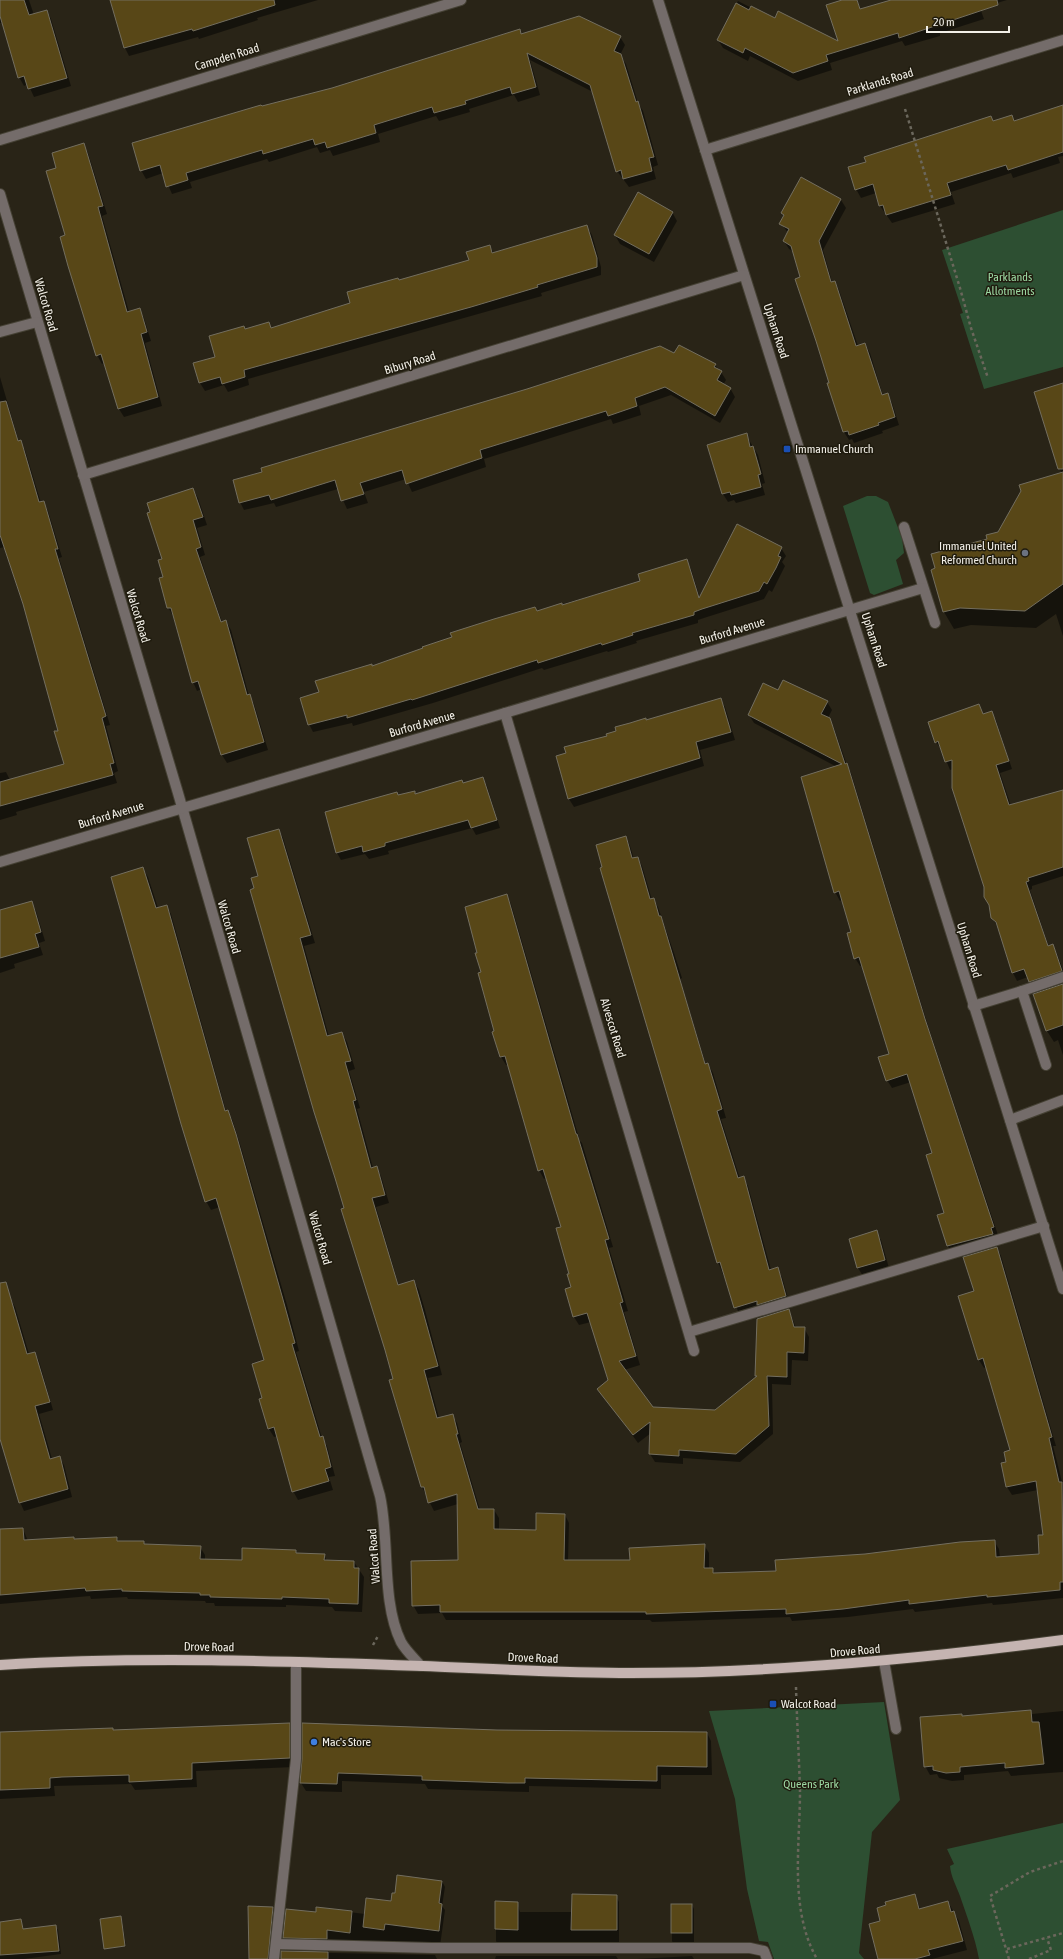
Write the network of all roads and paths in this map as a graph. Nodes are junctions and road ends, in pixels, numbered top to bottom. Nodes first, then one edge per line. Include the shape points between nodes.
1 (461, 0) edge
2 (658, 0) edge
3 (1063, 40) edge
4 (899, 90) junction
5 (0, 140) edge
6 (705, 150) junction
7 (0, 194) edge
8 (744, 275) junction
9 (37, 322) junction
10 (0, 332) edge
11 (988, 378) dead end
12 (83, 475) junction
13 (904, 527) dead end
14 (923, 588) junction
15 (850, 610) junction
16 (935, 623) dead end
17 (506, 713) junction
18 (182, 808) junction
19 (0, 862) edge
20 (1063, 977) edge
21 (1022, 991) junction
22 (973, 1006) junction
23 (1046, 1065) dead end
24 (1063, 1100) edge
25 (1010, 1120) junction
26 (1044, 1226) junction
27 (1063, 1289) edge
28 (689, 1332) junction
29 (694, 1351) dead end
30 (1063, 1640) edge
31 (884, 1661) junction
32 (296, 1663) junction
33 (0, 1665) edge
34 (421, 1666) junction
35 (796, 1668) junction
36 (896, 1729) dead end
37 (1063, 1862) edge
38 (1063, 1933) edge
39 (1047, 1938) junction
40 (276, 1944) junction
41 (1006, 1950) junction
42 (274, 1959) edge
43 (767, 1959) edge
44 (817, 1959) edge
45 (1010, 1959) edge
46 (1029, 1959) edge

1 - 5 street, Campden Road
2 - 6 street, Upham Road
3 - 4 street, Parklands Road
4 - 6 street, Parklands Road
4 - 11 path
6 - 8 street, Upham Road
7 - 9 street, Walcot Road
8 - 12 street, Bibury Road
8 - 15 street, Upham Road
9 - 10 street
9 - 12 street, Walcot Road
12 - 18 street, Walcot Road
13 - 14 street
14 - 15 street, Burford Avenue
14 - 16 street
15 - 17 street, Burford Avenue
15 - 22 street, Upham Road
17 - 18 street, Burford Avenue
17 - 28 street, Alvescot Road
18 - 19 street, Burford Avenue
18 - 34 street, Walcot Road via 380,1496 389,1591 398,1634 404,1646
20 - 21 street
21 - 22 street
21 - 23 street
22 - 25 street, Upham Road
24 - 25 street
25 - 26 street, Upham Road
26 - 27 street, Upham Road
26 - 28 street
28 - 29 street, Alvescot Road
30 - 31 main road, Drove Road
31 - 35 main road, Drove Road
31 - 36 street
32 - 33 main road, Drove Road via 157,1660
32 - 34 main road, Drove Road
32 - 40 street via 296,1760
34 - 35 main road, Drove Road via 631,1673
35 - 44 path via 800,1790 799,1893 809,1940
37 - 41 path via 1030,1872 990,1896
38 - 39 path
39 - 41 path
39 - 46 path via 1051,1950
40 - 42 street
40 - 43 street via 432,1948 750,1948 764,1951
41 - 45 path

